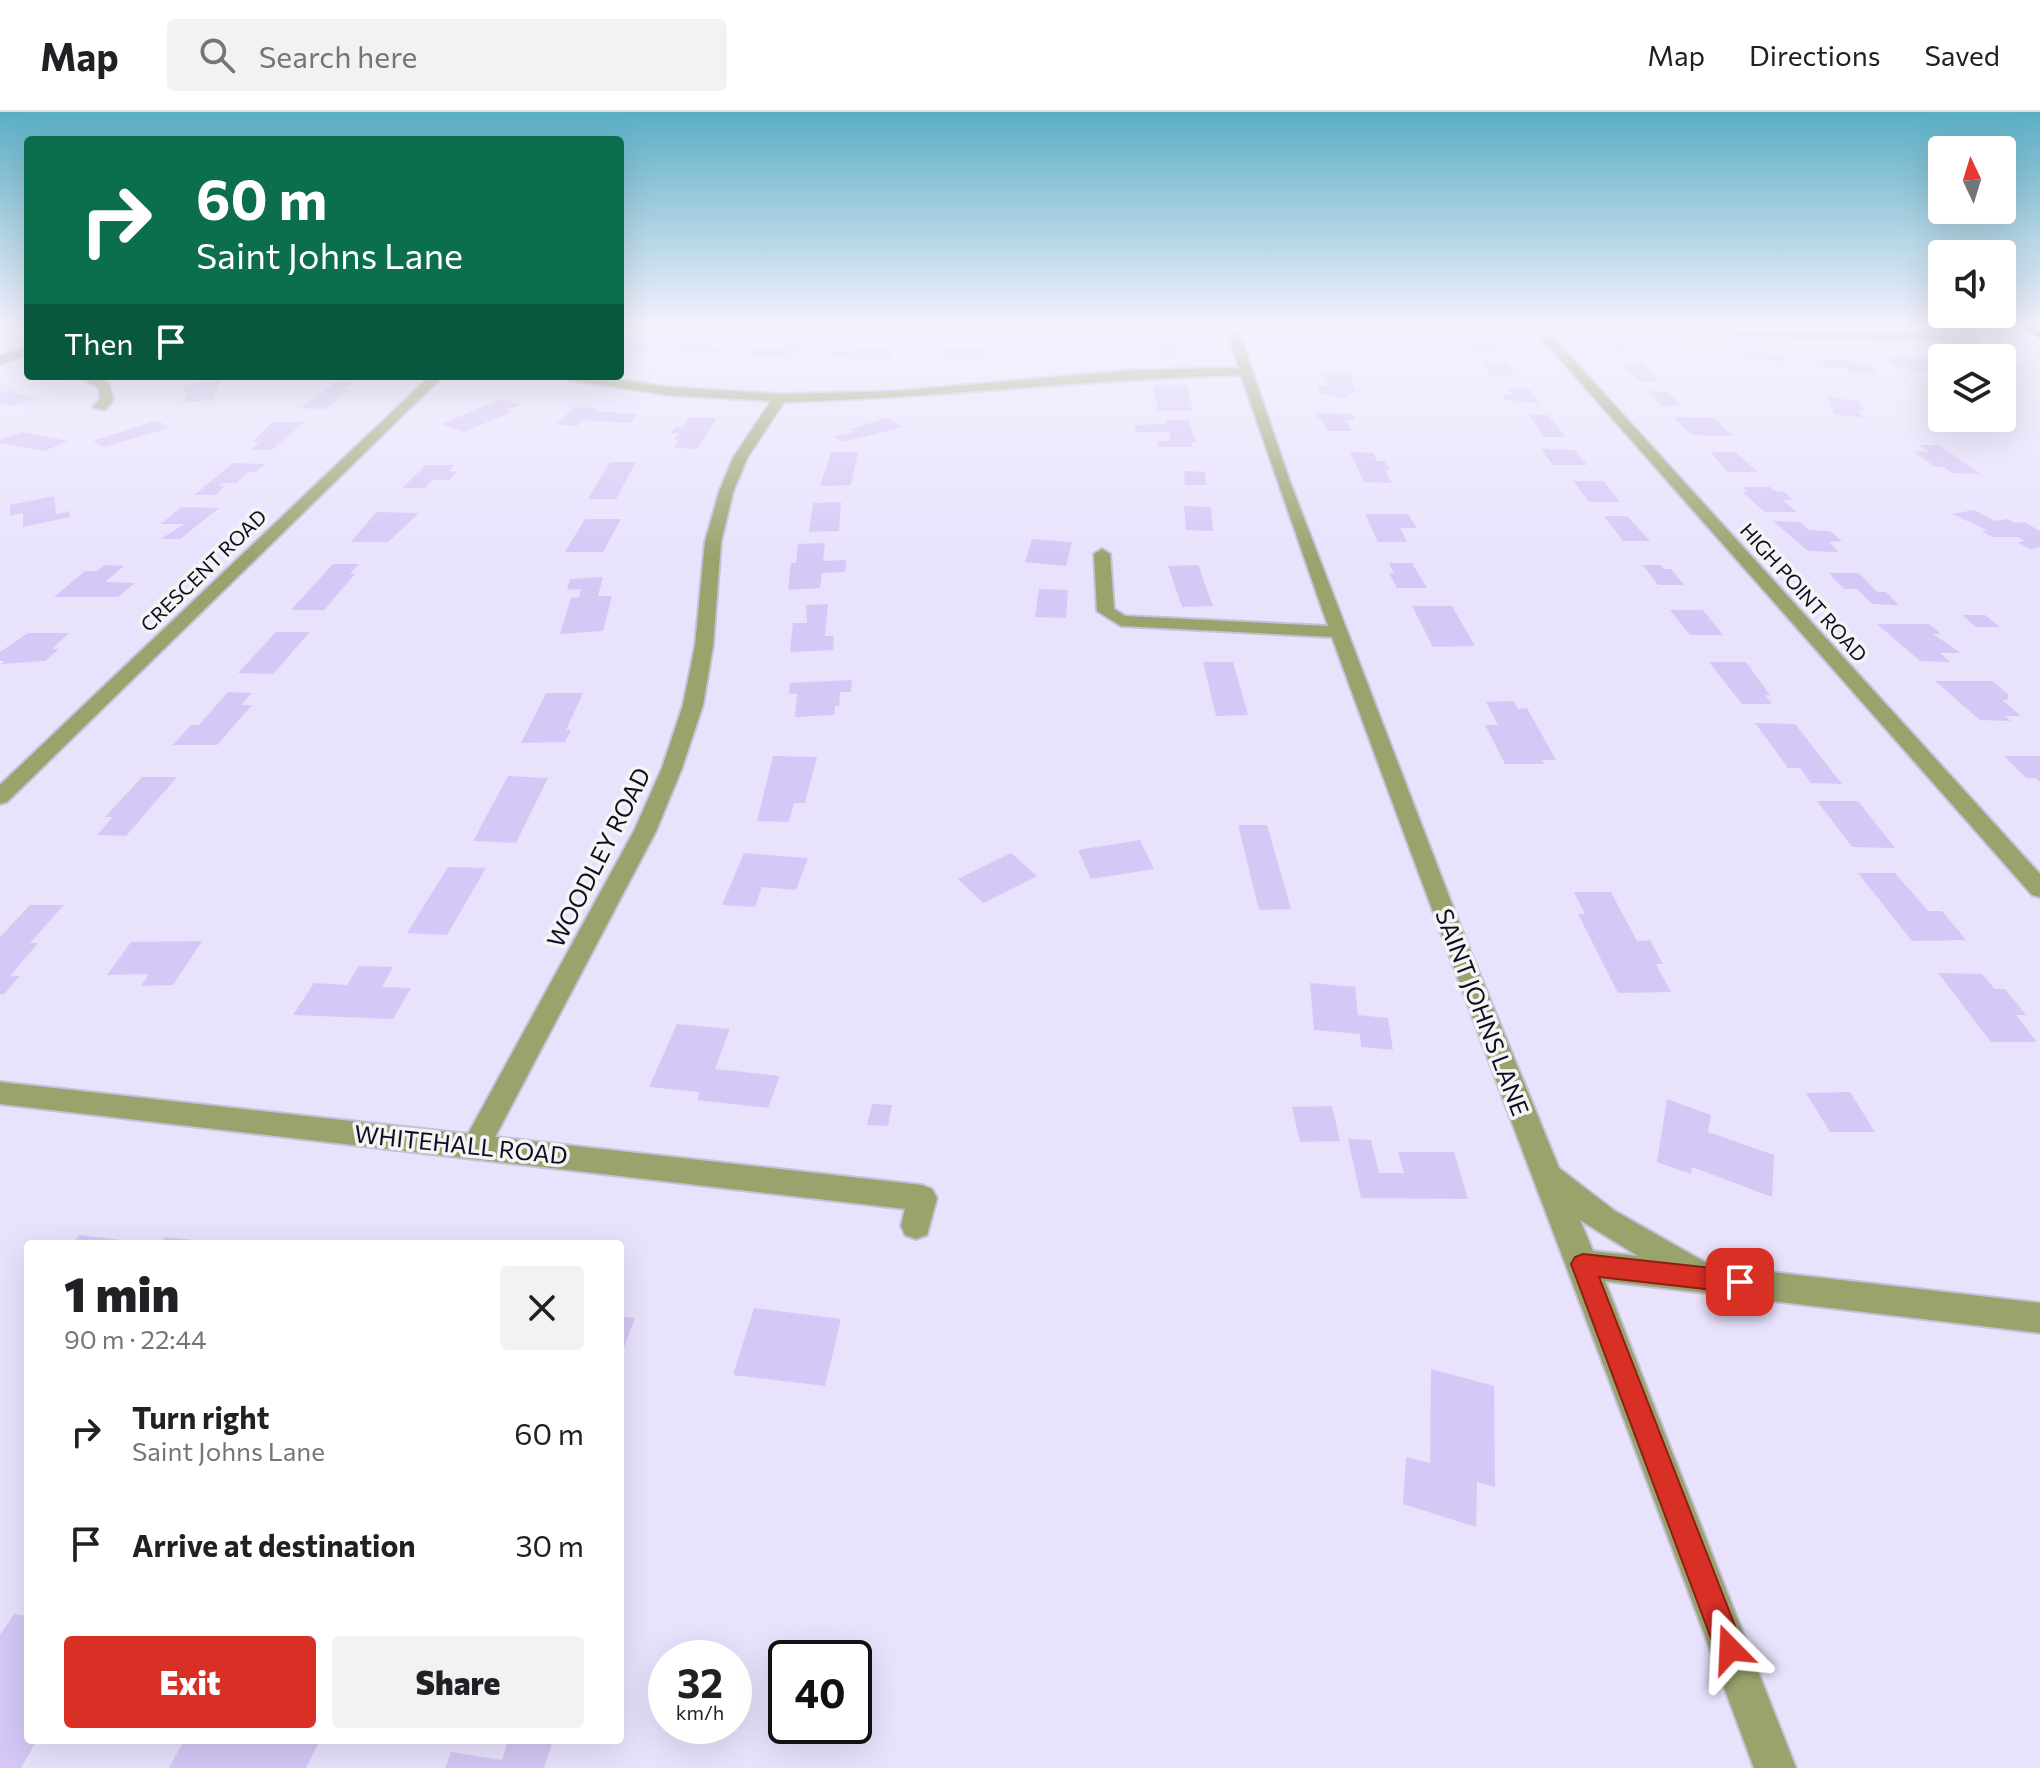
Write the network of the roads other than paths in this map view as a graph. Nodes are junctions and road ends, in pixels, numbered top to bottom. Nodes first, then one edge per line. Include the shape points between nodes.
1 (104, 403) edge
2 (409, 403) edge
3 (776, 403) edge
4 (1258, 403) edge
5 (1605, 403) edge
6 (100, 407) dead end
7 (1102, 554) dead end
8 (1340, 632) junction
9 (0, 797) edge
10 (2040, 889) edge
11 (0, 1093) edge
12 (477, 1145) junction
13 (1544, 1167) junction
14 (919, 1212) dead end
15 (1583, 1264) junction
16 (1711, 1278) junction
17 (2040, 1318) edge
18 (1775, 1768) edge

1 - 6 street
2 - 9 street, CRESCENT ROAD
3 - 12 street, WOODLEY ROAD via 740,458 726,492 712,550 693,705 672,768 645,831
4 - 8 street, SAINT JOHNS LANE
5 - 10 street, HIGH POINT ROAD
7 - 8 street via 1106,611 1121,621
8 - 13 street, SAINT JOHNS LANE
11 - 12 street, WHITEHALL ROAD
12 - 14 street, WHITEHALL ROAD
13 - 15 street, SAINT JOHNS LANE
13 - 16 street via 1574,1200 1616,1230
15 - 16 street
15 - 18 street, SAINT JOHNS LANE
16 - 17 street

